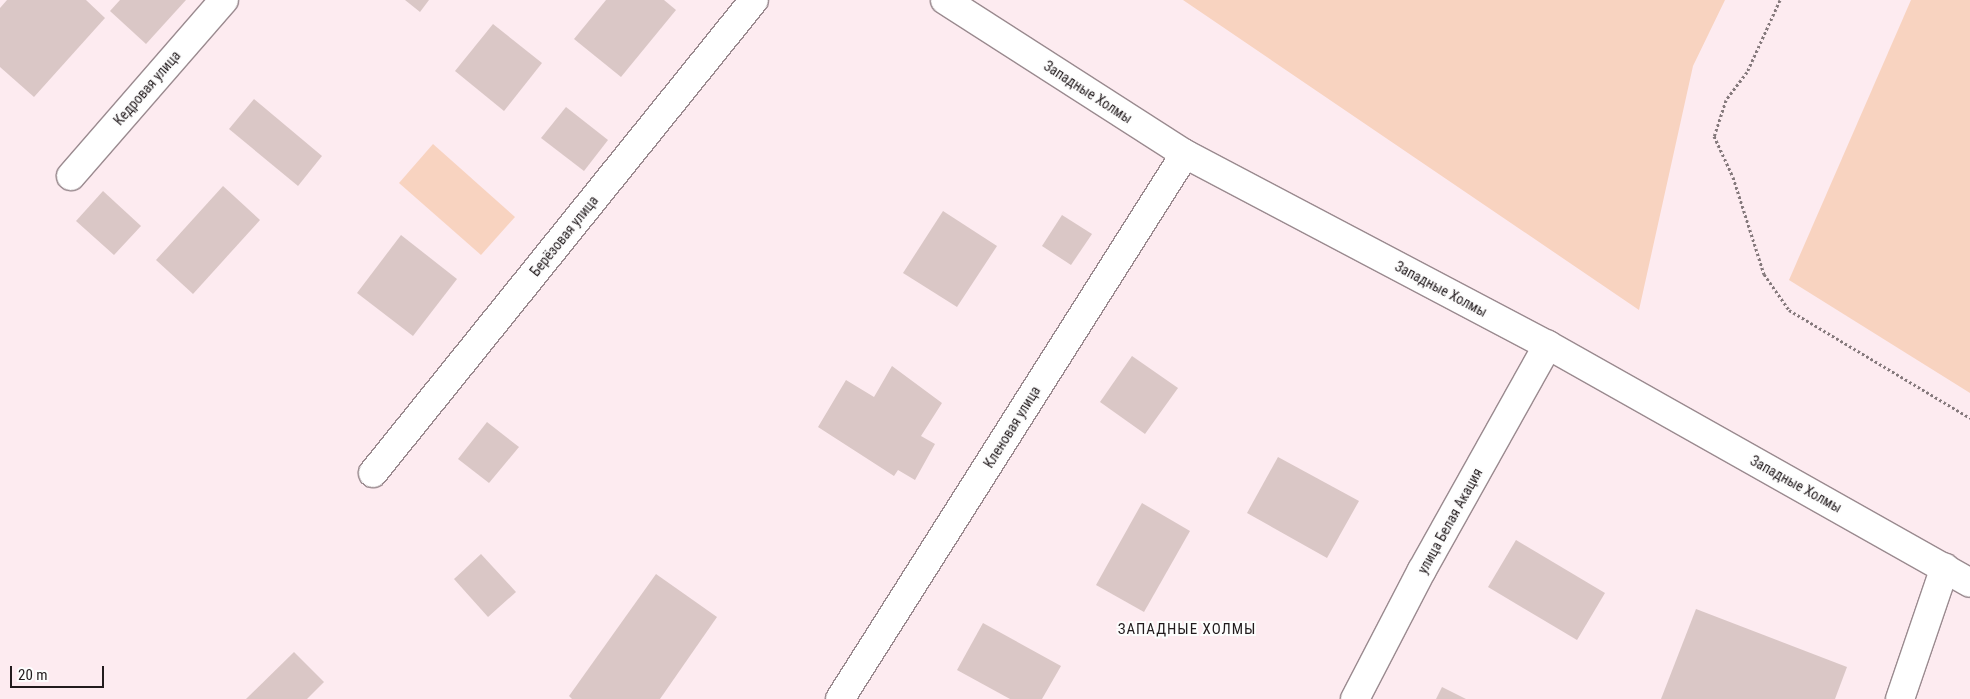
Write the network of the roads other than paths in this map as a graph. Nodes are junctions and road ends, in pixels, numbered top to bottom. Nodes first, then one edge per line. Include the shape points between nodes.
1 (224, 0) edge
2 (754, 0) edge
3 (944, 0) edge
4 (1185, 154) junction
5 (71, 176) dead end
6 (1548, 345) junction
7 (374, 473) dead end
8 (1945, 567) junction
9 (1970, 583) edge
10 (840, 699) edge
11 (1355, 699) edge
12 (1900, 699) edge

1 - 5 street, Кедровая улица
2 - 7 street, Берёзовая улица
3 - 4 street, Западные Холмы
4 - 6 street, Западные Холмы
4 - 10 street, Кленовая улица
6 - 8 street, Западные Холмы
6 - 11 street, улица Белая Акация via 1422,570
8 - 9 street, Западные Холмы
8 - 12 street

